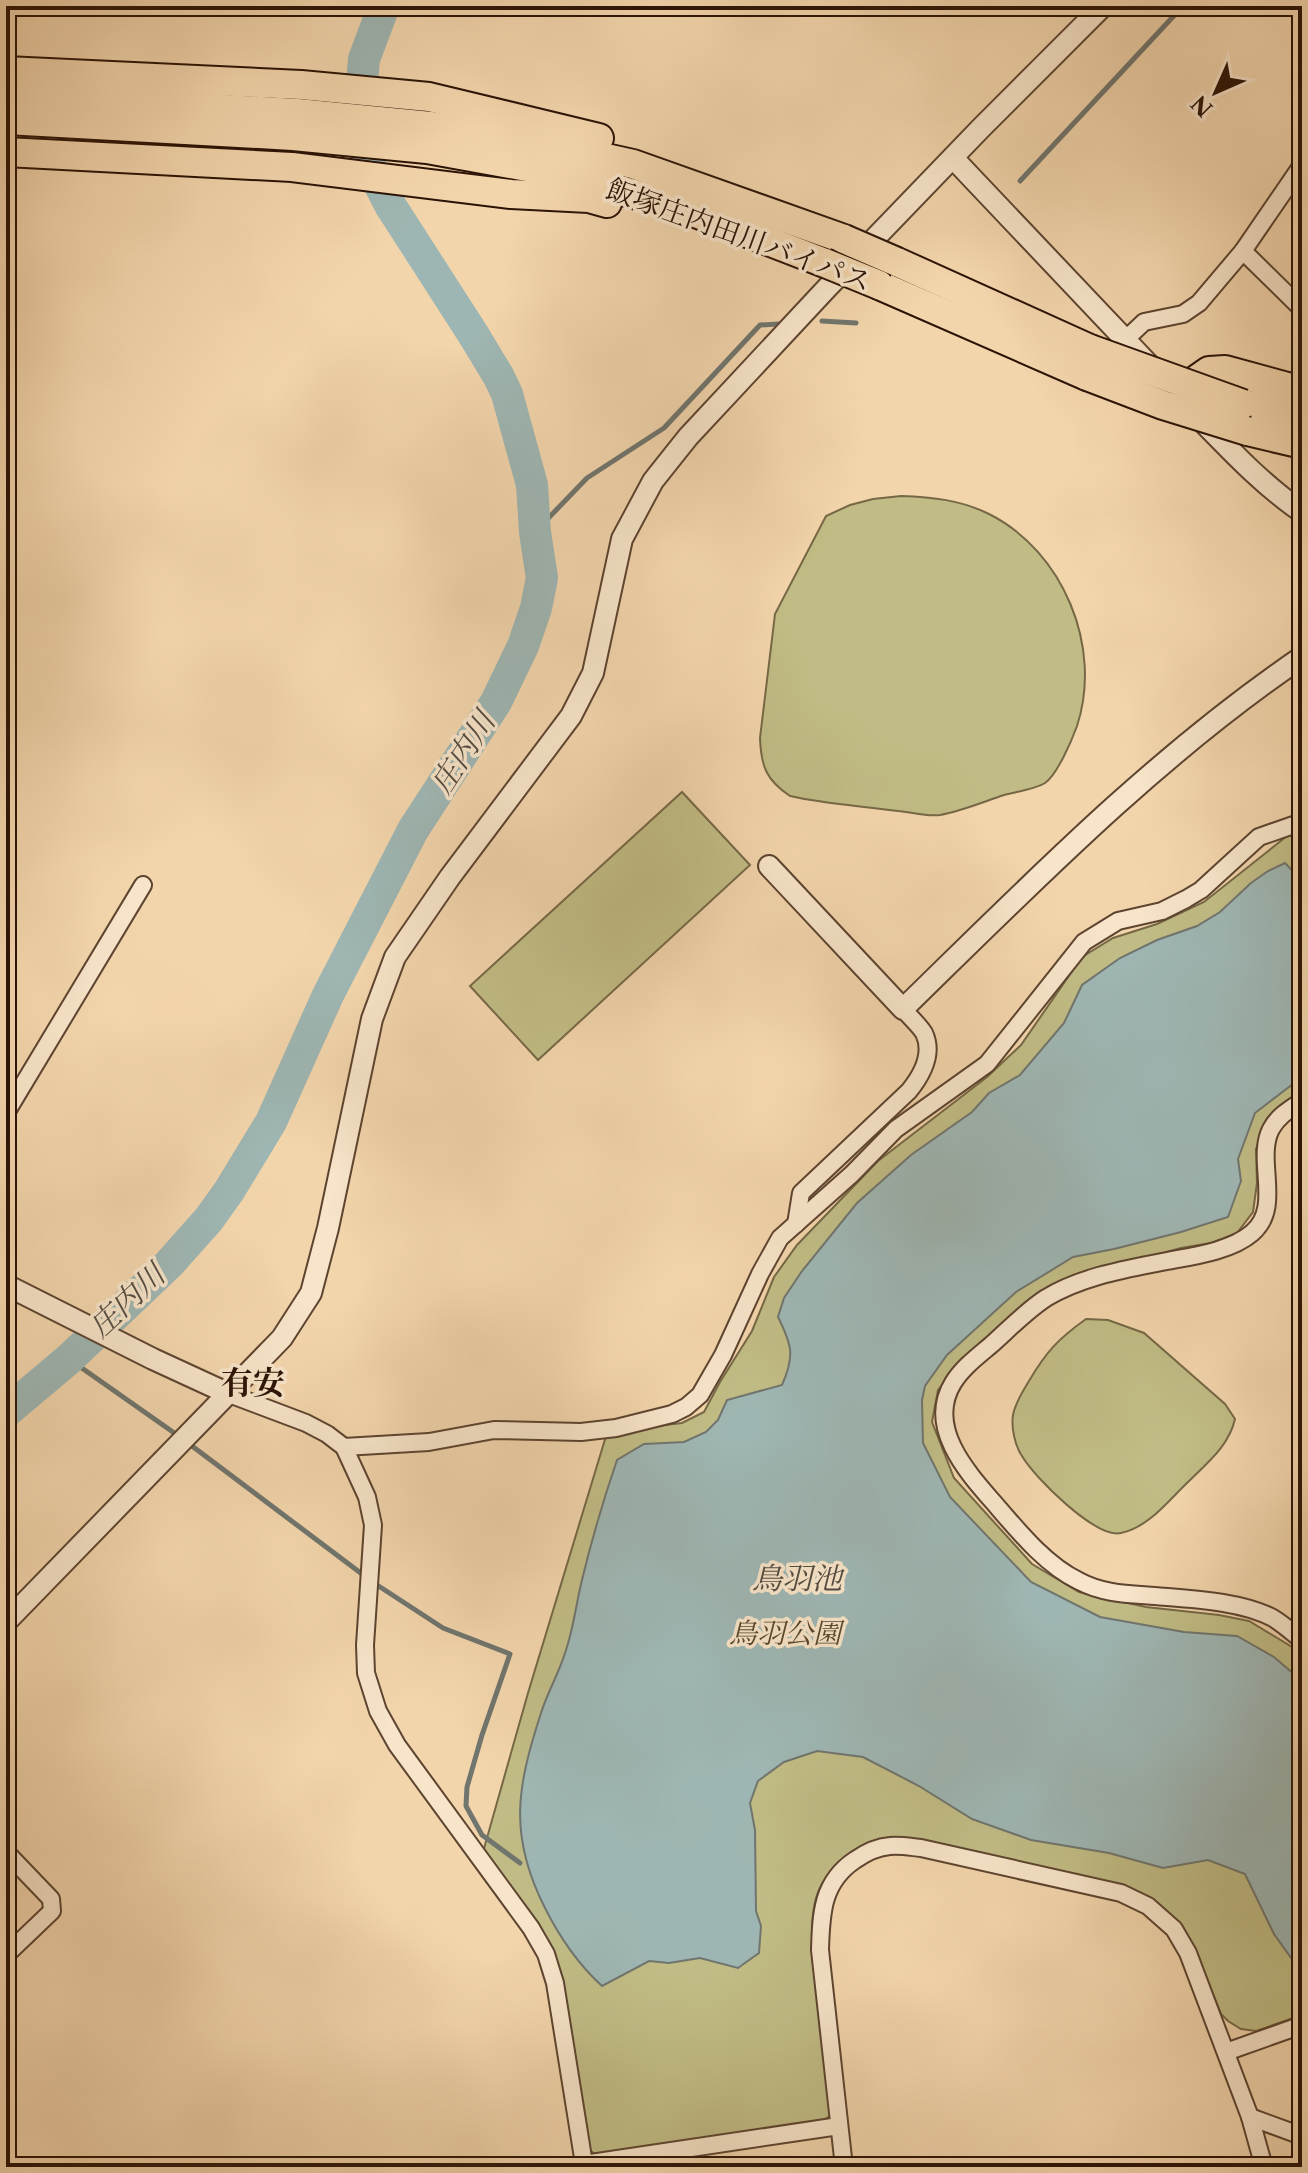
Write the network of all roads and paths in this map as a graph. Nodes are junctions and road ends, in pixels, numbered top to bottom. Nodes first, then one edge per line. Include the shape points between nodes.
1 (1103, 6) edge
2 (6, 71) edge
3 (6, 97) edge
4 (297, 111) junction
5 (6, 120) edge
6 (429, 138) junction
7 (6, 152) edge
8 (953, 158) junction
9 (1302, 165) edge
10 (838, 237) junction
11 (1243, 251) junction
12 (798, 252) junction
13 (1302, 309) edge
14 (1125, 340) junction
15 (1088, 362) junction
16 (1302, 391) edge
17 (1176, 394) junction
18 (1302, 416) edge
19 (1245, 417) junction
20 (1302, 444) edge
21 (1302, 512) edge
22 (1302, 641) edge
23 (1302, 657) edge
24 (1284, 669) junction
25 (1302, 822) edge
26 (769, 866) dead end
27 (143, 885) dead end
28 (903, 1009) junction
29 (1302, 1101) edge
30 (6, 1113) edge
31 (796, 1224) junction
32 (6, 1285) edge
33 (229, 1394) junction
34 (344, 1447) junction
35 (6, 1622) edge
36 (1302, 1640) edge
37 (6, 1852) edge
38 (6, 1955) edge
39 (1302, 2025) edge
40 (1226, 2052) junction
41 (1250, 2117) junction
42 (839, 2126) junction
43 (1302, 2136) edge
44 (584, 2165) edge
45 (844, 2167) edge
46 (1264, 2167) edge

1 - 8 street
2 - 4 highway
3 - 4 highway, 飯塚庄内田川バイパス
4 - 5 highway, 飯塚庄内田川バイパス
4 - 6 highway, 飯塚庄内田川バイパス
4 - 10 highway via 429,97 538,122 651,152 757,192
6 - 10 highway, 飯塚庄内田川バイパス via 543,144 633,164
6 - 12 highway, 飯塚庄内田川バイパス via 680,207
7 - 12 highway via 292,167 511,194 589,198
8 - 14 street
8 - 33 street via 688,437 653,481 622,539 593,673 571,716 395,957 372,1019 311,1293 282,1338
9 - 11 street
10 - 15 highway, 飯塚庄内田川バイパス, bridge via 897,262
11 - 13 street
11 - 14 street via 1199,303 1183,314 1144,322
12 - 15 highway, 飯塚庄内田川バイパス, bridge
14 - 17 street
15 - 19 highway, 飯塚庄内田川バイパス, bridge via 1163,405
16 - 17 highway via 1225,370 1209,371
17 - 21 street via 1250,471
18 - 19 highway, 飯塚庄内田川バイパス
19 - 20 highway, 飯塚庄内田川バイパス
22 - 24 street
23 - 24 street
24 - 28 street via 1169,758 1045,869
25 - 31 street via 1259,837 1186,899 1162,911 1118,921 1084,942 987,1064 896,1129
26 - 28 street
27 - 30 street
28 - 31 street via 924,1034 928,1053 923,1073 801,1193
29 - 36 street via 1271,1130 1267,1206 1253,1233 1223,1248 1082,1281 1046,1299 969,1364 952,1384 943,1413 944,1426 968,1474 1052,1564 1079,1582 1108,1593 1244,1607 1274,1619
31 - 34 street via 770,1253 700,1395 672,1414 581,1432 494,1430 429,1442
32 - 33 street
33 - 34 street via 306,1423
33 - 35 street
34 - 44 street via 367,1497 373,1525 365,1645 366,1673 378,1711 546,1954
37 - 38 street via 51,1899 52,1911
39 - 40 street
40 - 41 street
40 - 42 street via 1188,1953 1174,1929 1148,1906 1121,1893 933,1850 889,1845 867,1851 833,1880 821,1915
41 - 43 street
41 - 46 street
42 - 44 street
42 - 45 street

